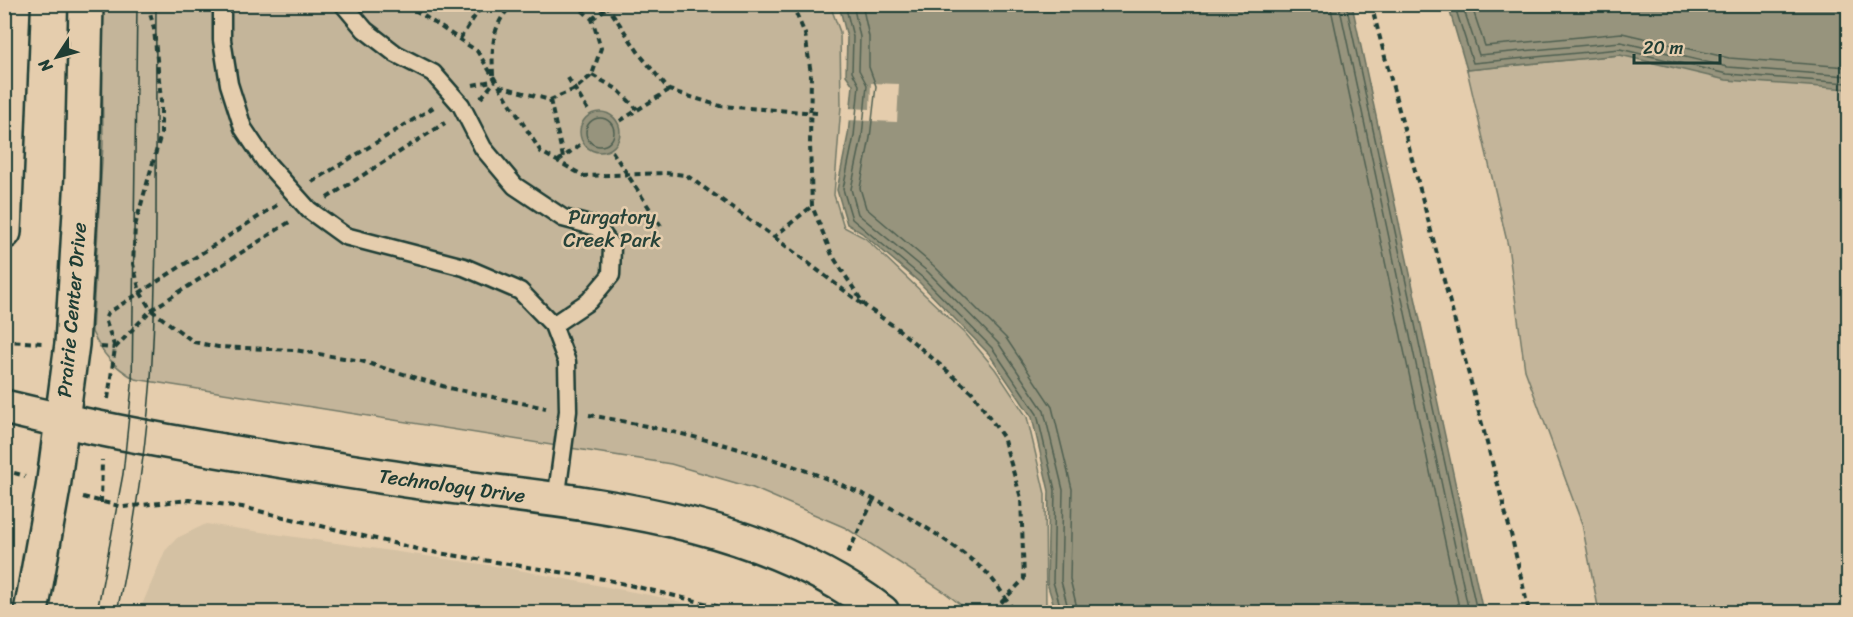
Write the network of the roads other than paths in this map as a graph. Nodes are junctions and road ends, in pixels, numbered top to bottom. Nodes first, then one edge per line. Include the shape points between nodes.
1 (13, 4) edge
2 (86, 4) edge
3 (222, 4) edge
4 (343, 4) edge
5 (4, 232) edge
6 (553, 325) junction
7 (4, 407) edge
8 (62, 421) junction
9 (556, 501) junction
10 (867, 608) edge
11 (31, 612) edge

1 - 5 street
2 - 8 street, Prairie Center Drive via 82,177 72,344
3 - 6 lane via 222,40 229,84 243,128 265,161 309,210 345,236 464,267 520,291
4 - 6 lane via 365,30 396,54 433,73 461,105 483,148 515,186 563,218 597,227 612,247 611,275 589,301
6 - 9 lane via 567,362 568,381
7 - 8 street, Technology Drive
8 - 9 street, Technology Drive via 229,452
8 - 11 street, Prairie Center Drive
9 - 10 street, Technology Drive via 711,528 797,561

